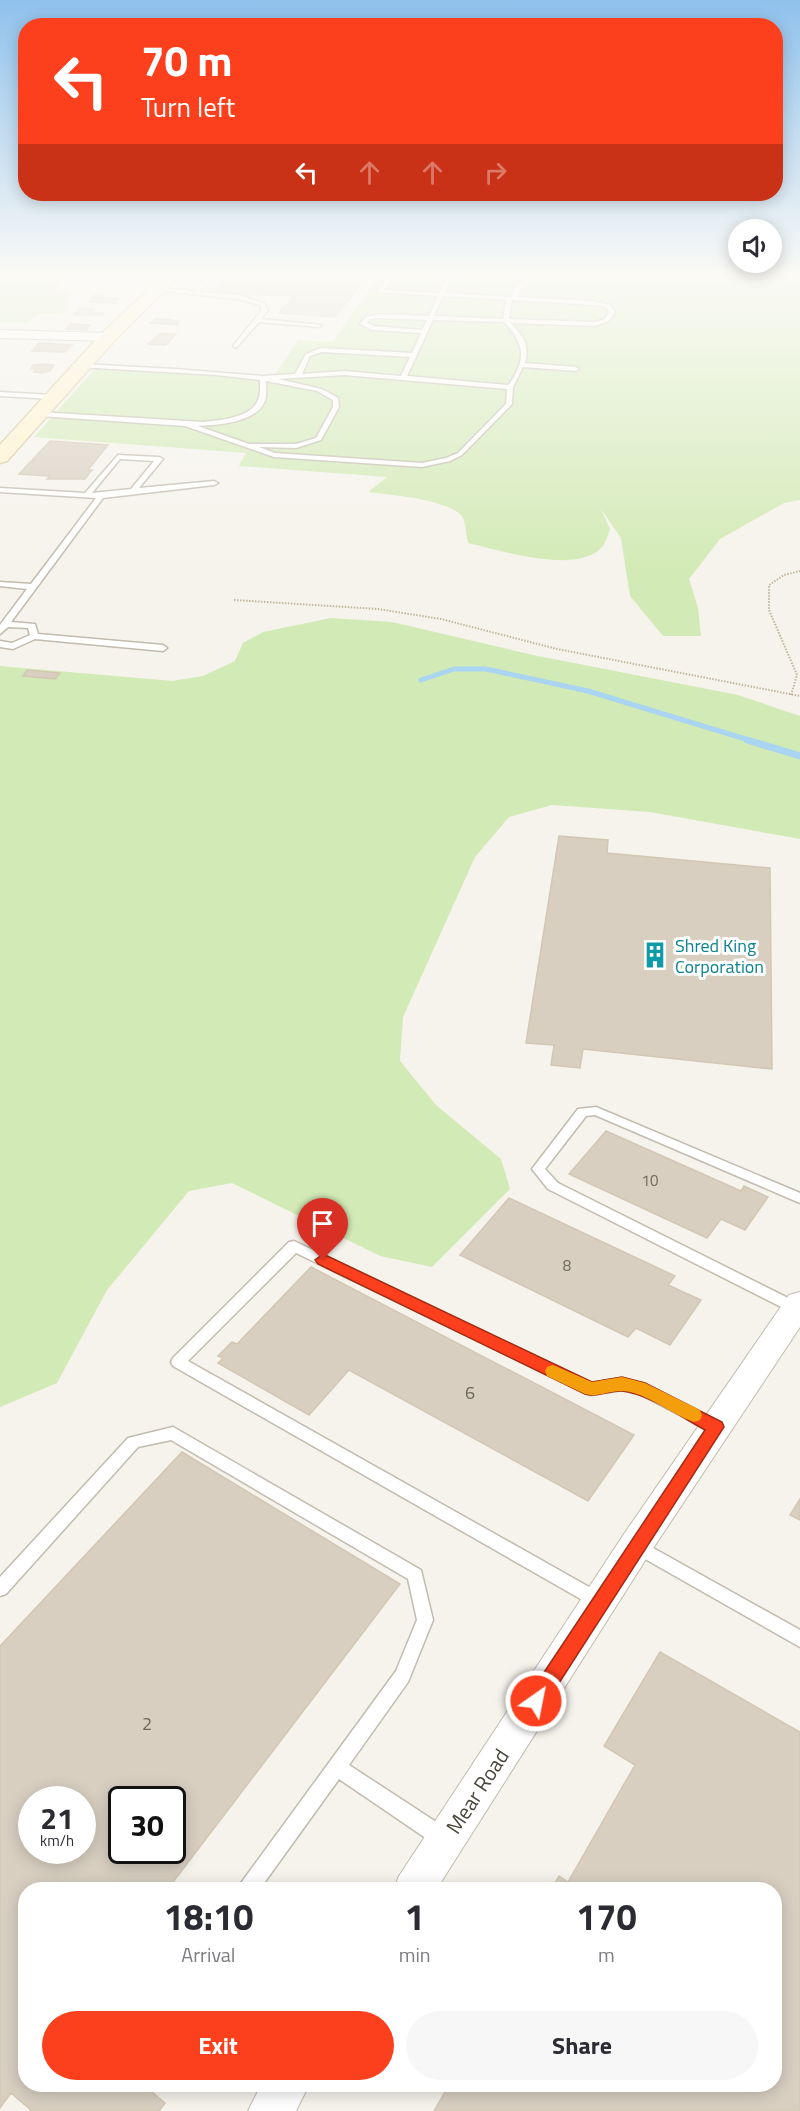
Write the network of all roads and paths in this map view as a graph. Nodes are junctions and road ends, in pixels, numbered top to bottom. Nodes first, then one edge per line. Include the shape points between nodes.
1 (73, 376) edge
2 (225, 376) edge
3 (292, 376) edge
4 (377, 376) edge
5 (518, 376) edge
6 (404, 377) joint
7 (263, 378) junction
8 (510, 387) junction
9 (0, 394) edge
10 (54, 397) junction
11 (39, 414) junction
12 (186, 424) junction
13 (236, 444) junction
14 (0, 457) edge
15 (213, 483) dead end
16 (0, 490) edge
17 (133, 492) junction
18 (86, 496) junction
19 (101, 496) junction
20 (800, 571) edge
21 (0, 584) edge
22 (33, 587) junction
23 (234, 600) dead end
24 (2, 627) edge
25 (34, 636) junction
26 (0, 644) edge
27 (163, 648) dead end
28 (790, 695) junction
29 (800, 696) edge
30 (800, 1198) edge
31 (798, 1305) edge
32 (716, 1427) junction
33 (636, 1545) junction
34 (0, 1589) edge
35 (600, 1602) junction
36 (800, 1639) edge
37 (336, 1767) junction
38 (446, 1840) junction
39 (254, 1882) edge
40 (419, 1882) edge
41 (282, 2092) edge
42 (270, 2111) edge

1 - 10 main road
2 - 7 lane
3 - 7 lane
4 - 6 lane
5 - 8 lane
6 - 8 lane
7 - 12 lane via 261,402 253,411 224,420
7 - 13 lane via 324,391 336,399 336,407 322,436 309,443
8 - 13 lane via 509,404 490,425 460,454 441,462 403,465 283,456
9 - 10 lane
10 - 11 main road
11 - 12 lane
11 - 14 main road
12 - 13 lane
15 - 17 lane
16 - 18 lane
17 - 18 lane via 159,459 118,457
17 - 19 lane
18 - 19 lane
19 - 22 lane
20 - 28 path via 769,585 769,610 797,675
21 - 22 lane
22 - 24 lane
23 - 28 path via 378,609 441,619 557,649
24 - 25 lane via 32,626
25 - 26 lane via 14,646
25 - 27 lane
28 - 29 path
30 - 31 lane via 596,1111 582,1112 538,1169 553,1186
31 - 32 street, Mear Road
32 - 33 street, Mear Road
32 - 35 lane via 645,1390 622,1384 591,1389 294,1246 178,1362
33 - 35 street, Mear Road
33 - 36 lane
34 - 37 lane via 133,1442 173,1433 415,1575 425,1620 402,1676
35 - 38 street, Mear Road
37 - 38 lane
37 - 39 lane
38 - 40 street, Mear Road
41 - 42 street

